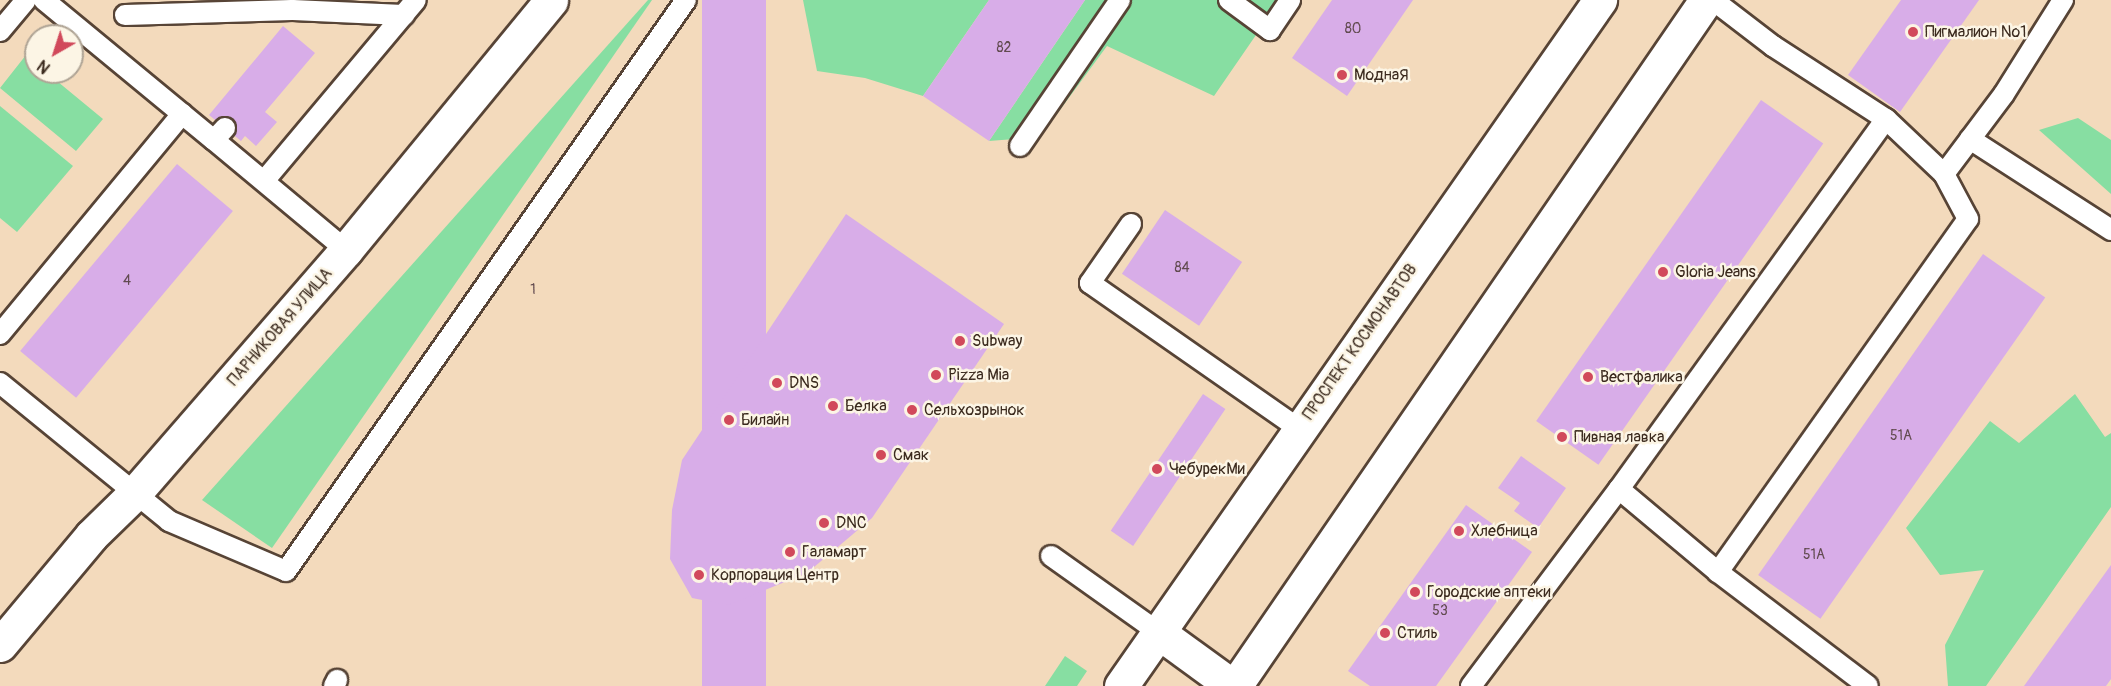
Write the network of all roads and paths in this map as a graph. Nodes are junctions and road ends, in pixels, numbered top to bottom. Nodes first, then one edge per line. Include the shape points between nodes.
1 (26, 0) edge
2 (44, 0) edge
3 (551, 0) edge
4 (686, 0) edge
5 (1120, 0) edge
6 (1229, 0) edge
7 (1290, 0) edge
8 (1600, 0) edge
9 (1706, 0) edge
10 (1713, 0) edge
11 (2063, 0) edge
12 (410, 7) edge
13 (125, 15) dead end
14 (0, 31) edge
15 (182, 114) junction
16 (1886, 119) junction
17 (1971, 139) junction
18 (1020, 146) dead end
19 (1944, 174) junction
20 (264, 181) junction
21 (1131, 224) dead end
22 (2111, 230) edge
23 (346, 250) junction
24 (0, 334) edge
25 (0, 382) edge
26 (1299, 429) junction
27 (1619, 489) junction
28 (134, 494) junction
29 (1052, 556) dead end
30 (1718, 572) junction
31 (1158, 632) junction
32 (0, 645) edge
33 (1121, 686) edge
34 (1233, 686) edge
35 (1471, 686) edge
36 (1868, 686) edge

1 - 14 lane
2 - 15 lane
3 - 23 main road, ПАРНИКОВАЯ УЛИЦА
4 - 28 lane via 286,571 169,521
5 - 18 lane
6 - 7 lane via 1270,30
8 - 26 main road, ПРОСПЕКТ КОСМОНАВТОВ
9 - 34 main road
10 - 16 lane via 1773,46
11 - 17 lane
12 - 13 lane
12 - 20 lane
15 - 20 lane via 219,134
15 - 24 lane
16 - 19 lane
16 - 27 lane
17 - 19 lane
17 - 22 lane
19 - 30 lane via 1968,219
20 - 23 lane
21 - 26 lane via 1090,283
23 - 28 main road, ПАРНИКОВАЯ УЛИЦА
25 - 28 lane
26 - 31 main road, ПРОСПЕКТ КОСМОНАВТОВ
27 - 30 lane
27 - 35 lane
28 - 32 main road, ПАРНИКОВАЯ УЛИЦА via 91,536
29 - 31 lane
30 - 36 lane
31 - 33 main road, ПРОСПЕКТ КОСМОНАВТОВ
31 - 34 main road

